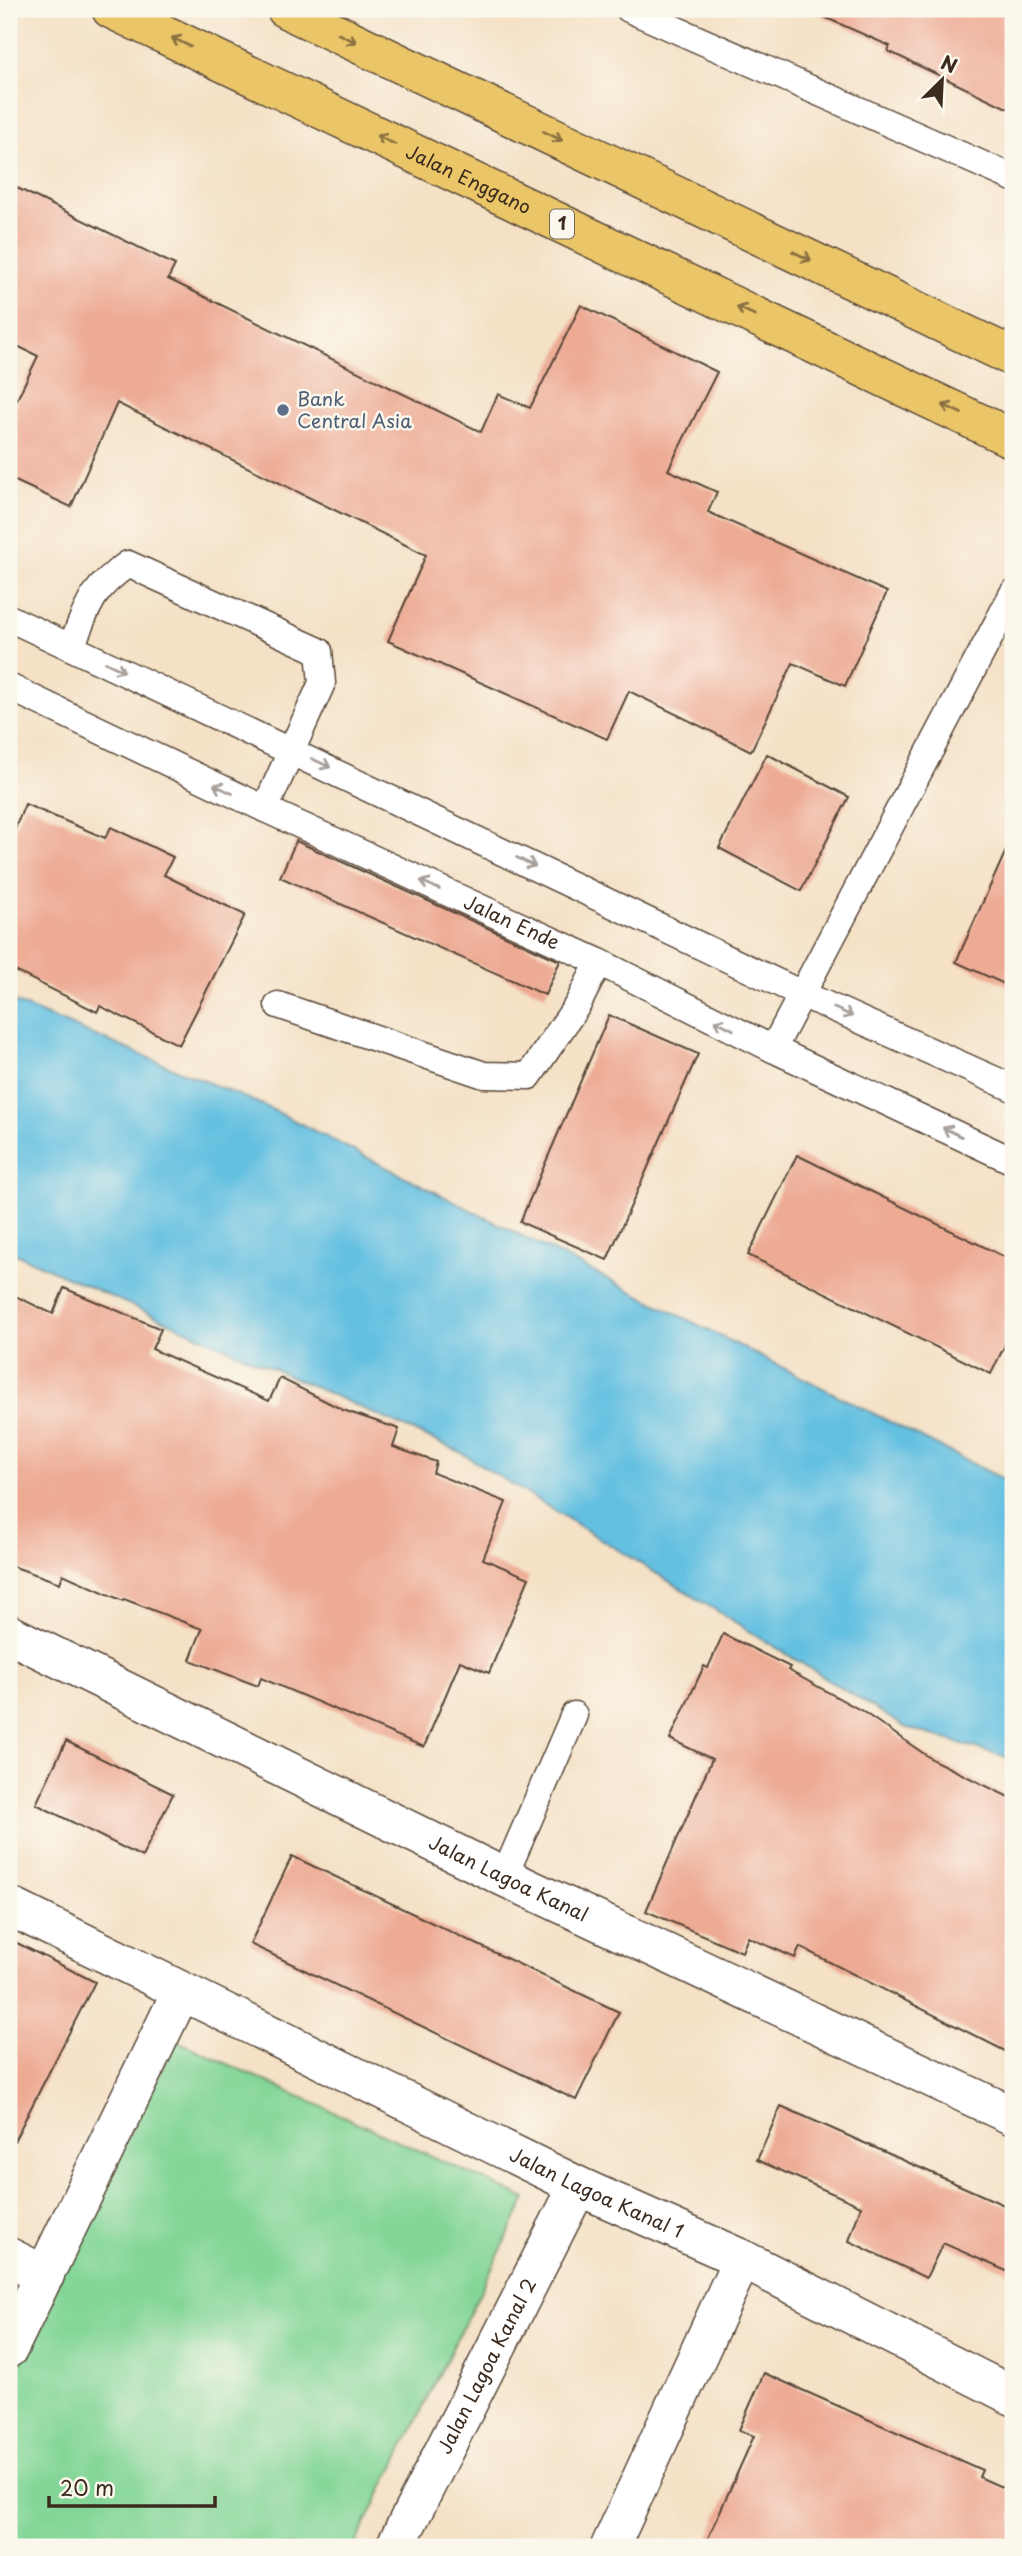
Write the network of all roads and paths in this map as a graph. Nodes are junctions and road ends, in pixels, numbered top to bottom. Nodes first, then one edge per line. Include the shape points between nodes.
1 (111, 9) edge
2 (286, 9) edge
3 (629, 9) edge
4 (1013, 178) edge
5 (1013, 357) edge
6 (1013, 439) edge
7 (1013, 593) edge
8 (9, 618) edge
9 (71, 647) junction
10 (9, 687) edge
11 (291, 749) junction
12 (265, 809) junction
13 (599, 962) junction
14 (804, 995) junction
15 (278, 1005) dead end
16 (773, 1049) junction
17 (1013, 1088) edge
18 (1013, 1161) edge
19 (9, 1634) edge
20 (574, 1715) dead end
21 (504, 1877) junction
22 (9, 1906) edge
23 (181, 1992) junction
24 (1013, 2116) edge
25 (578, 2186) junction
26 (9, 2257) edge
27 (742, 2259) junction
28 (45, 2274) junction
29 (9, 2348) edge
30 (1013, 2396) edge
31 (395, 2547) edge
32 (610, 2547) edge

6 -> 1 highway, Jalan Enggano / 1
2 -> 5 highway
3 - 4 lane
7 - 14 lane
8 - 9 lane
9 -> 11 lane
9 - 11 lane via 103,581 128,564 319,651 322,683
12 -> 10 lane, Jalan Ende
11 - 12 lane
11 -> 14 lane
13 -> 12 lane, Jalan Ende
13 - 15 lane via 578,1004 529,1076 484,1075
16 -> 13 lane, Jalan Ende
14 - 16 lane
14 -> 17 lane
18 -> 16 lane, Jalan Ende
19 - 21 street, Jalan Lagoa Kanal
20 - 21 lane
21 - 24 street, Jalan Lagoa Kanal
22 - 23 street, Jalan Lagoa Kanal 1
23 - 25 street, Jalan Lagoa Kanal 1
23 - 28 street
25 - 27 street, Jalan Lagoa Kanal 1
25 - 31 street, Jalan Lagoa Kanal 2
26 - 28 street
27 - 30 street, Jalan Lagoa Kanal 1
27 - 32 street
28 - 29 street

